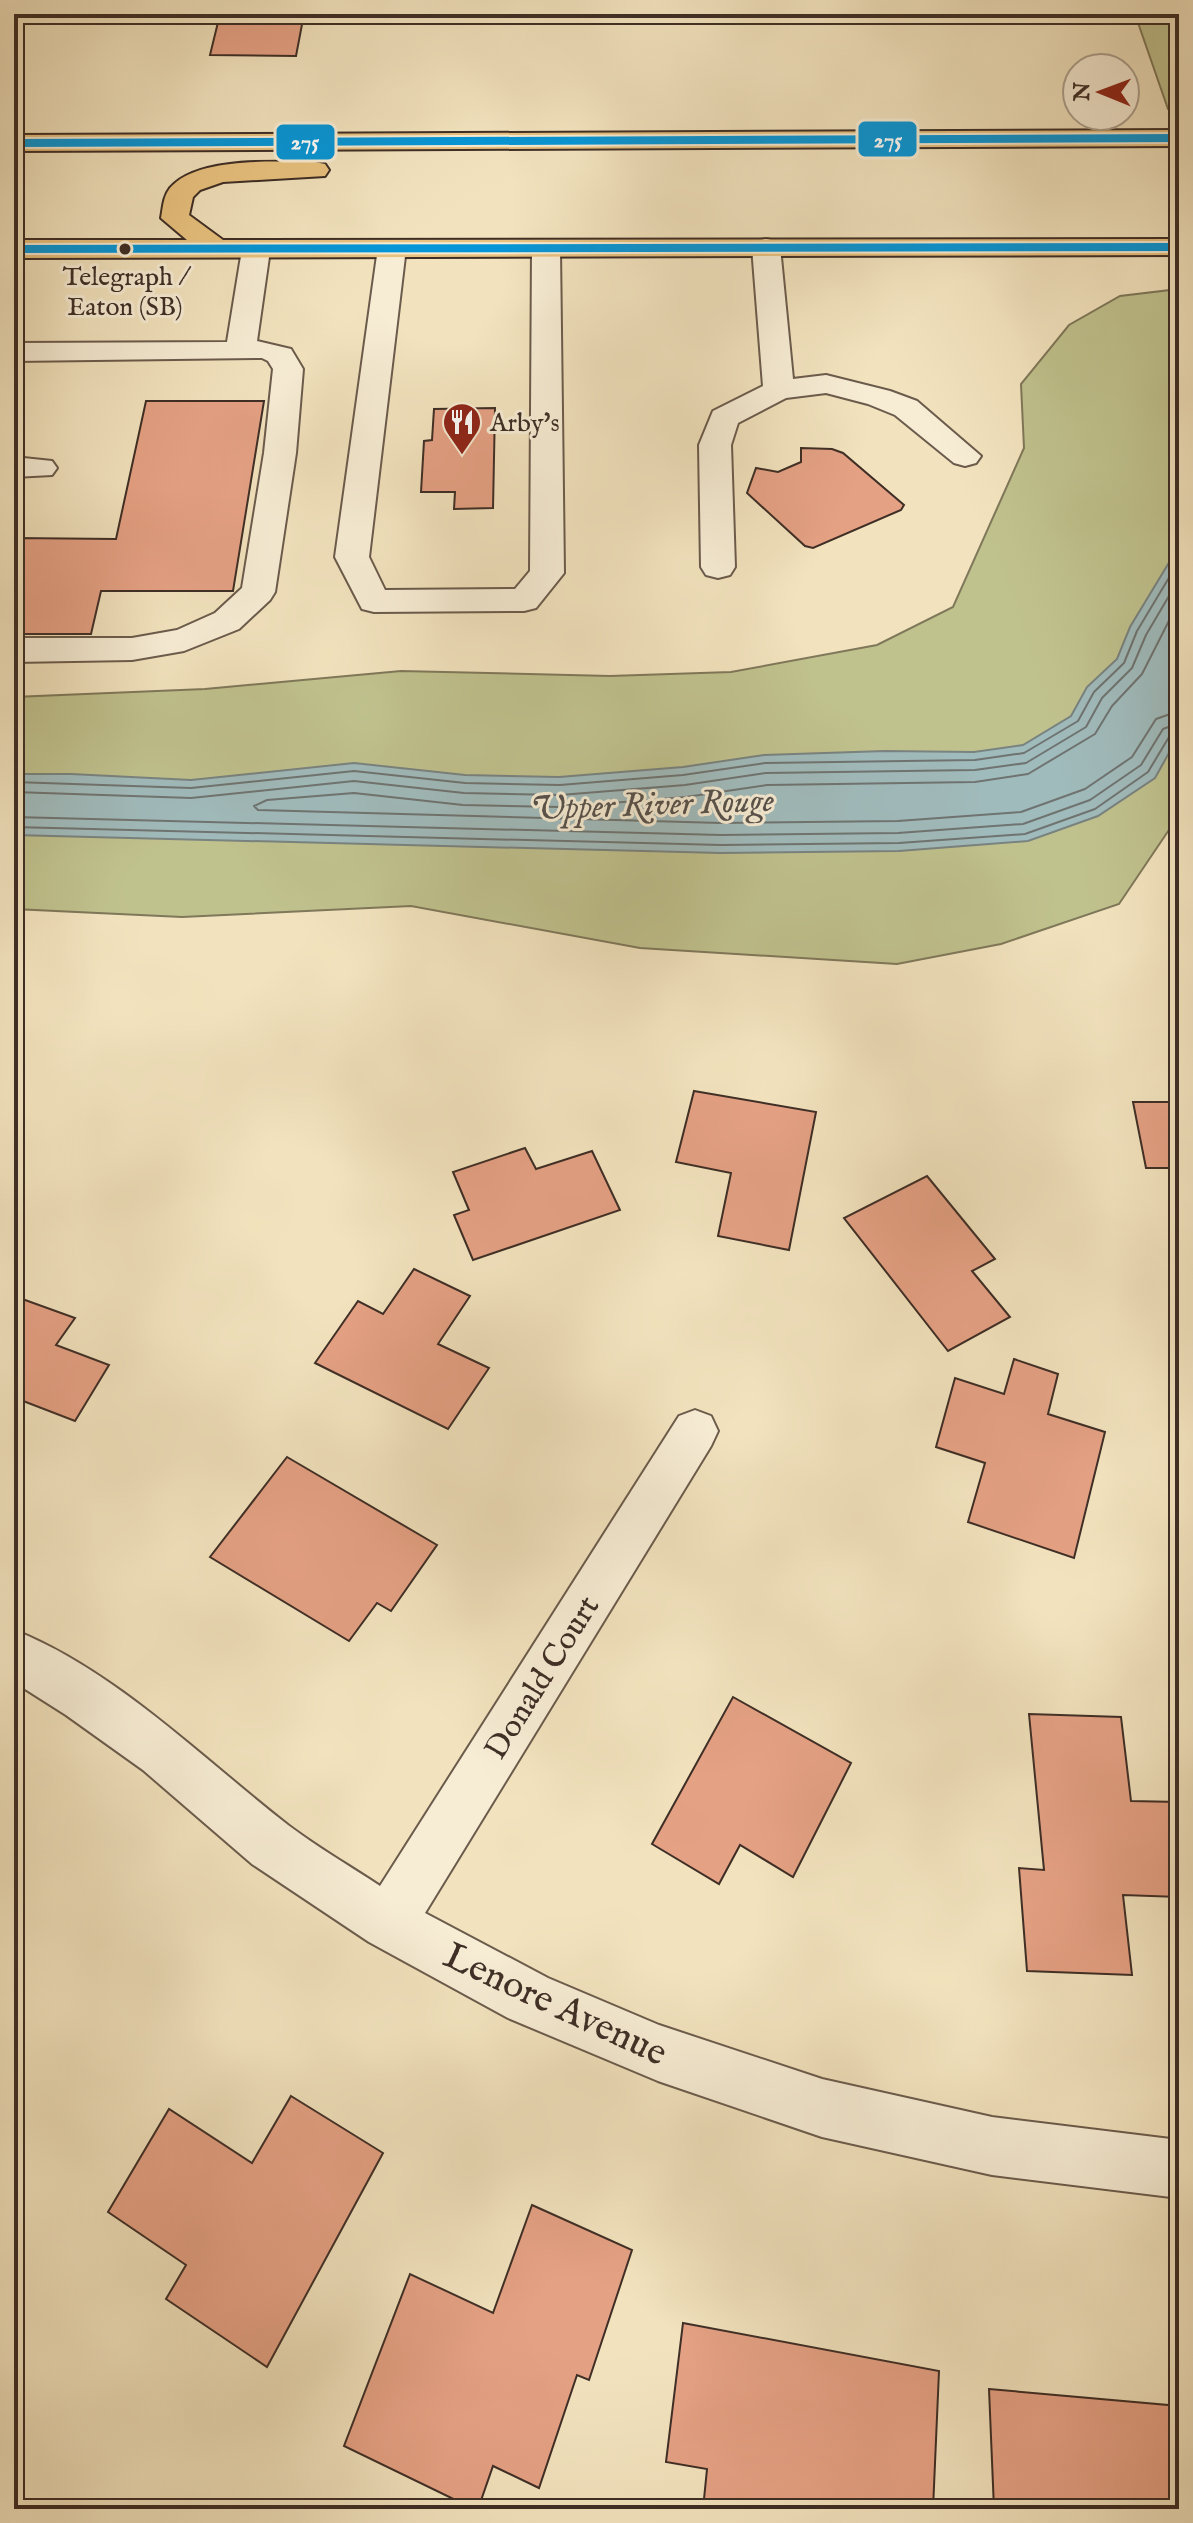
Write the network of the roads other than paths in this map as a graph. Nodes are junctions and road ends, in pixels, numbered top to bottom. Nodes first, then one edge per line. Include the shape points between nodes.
1 (1176, 138) edge
2 (735, 141) junction
3 (14, 143) edge
4 (444, 167) dead end
5 (334, 169) dead end
6 (766, 247) junction
7 (1179, 247) edge
8 (392, 248) junction
9 (14, 249) edge
10 (217, 249) junction
11 (546, 249) junction
12 (256, 250) junction
13 (241, 351) junction
14 (14, 352) edge
15 (779, 390) junction
16 (965, 456) dead end
17 (718, 567) dead end
18 (14, 650) edge
19 (695, 1431) dead end
20 (14, 1654) edge
21 (388, 1923) junction
22 (1179, 2169) edge

1 - 2 main road
2 - 3 main road
2 - 4 main road via 616,164
5 - 10 main road via 216,175 194,183 180,193 175,218
6 - 7 main road
6 - 11 main road
6 - 15 street
8 - 11 main road
8 - 11 street via 352,557 374,601 524,600 547,573
8 - 12 main road
9 - 10 main road
10 - 12 main road
12 - 13 street
13 - 14 street
13 - 18 street via 265,349 280,355 288,369 258,592 227,621 184,640 132,649
15 - 16 street via 826,384 879,397 906,408
15 - 17 street via 724,418 715,445
19 - 21 street, Donald Court
20 - 21 street, Lenore Avenue via 161,1752 271,1845
21 - 22 street, Lenore Avenue via 557,2010 658,2053 822,2108 992,2146

